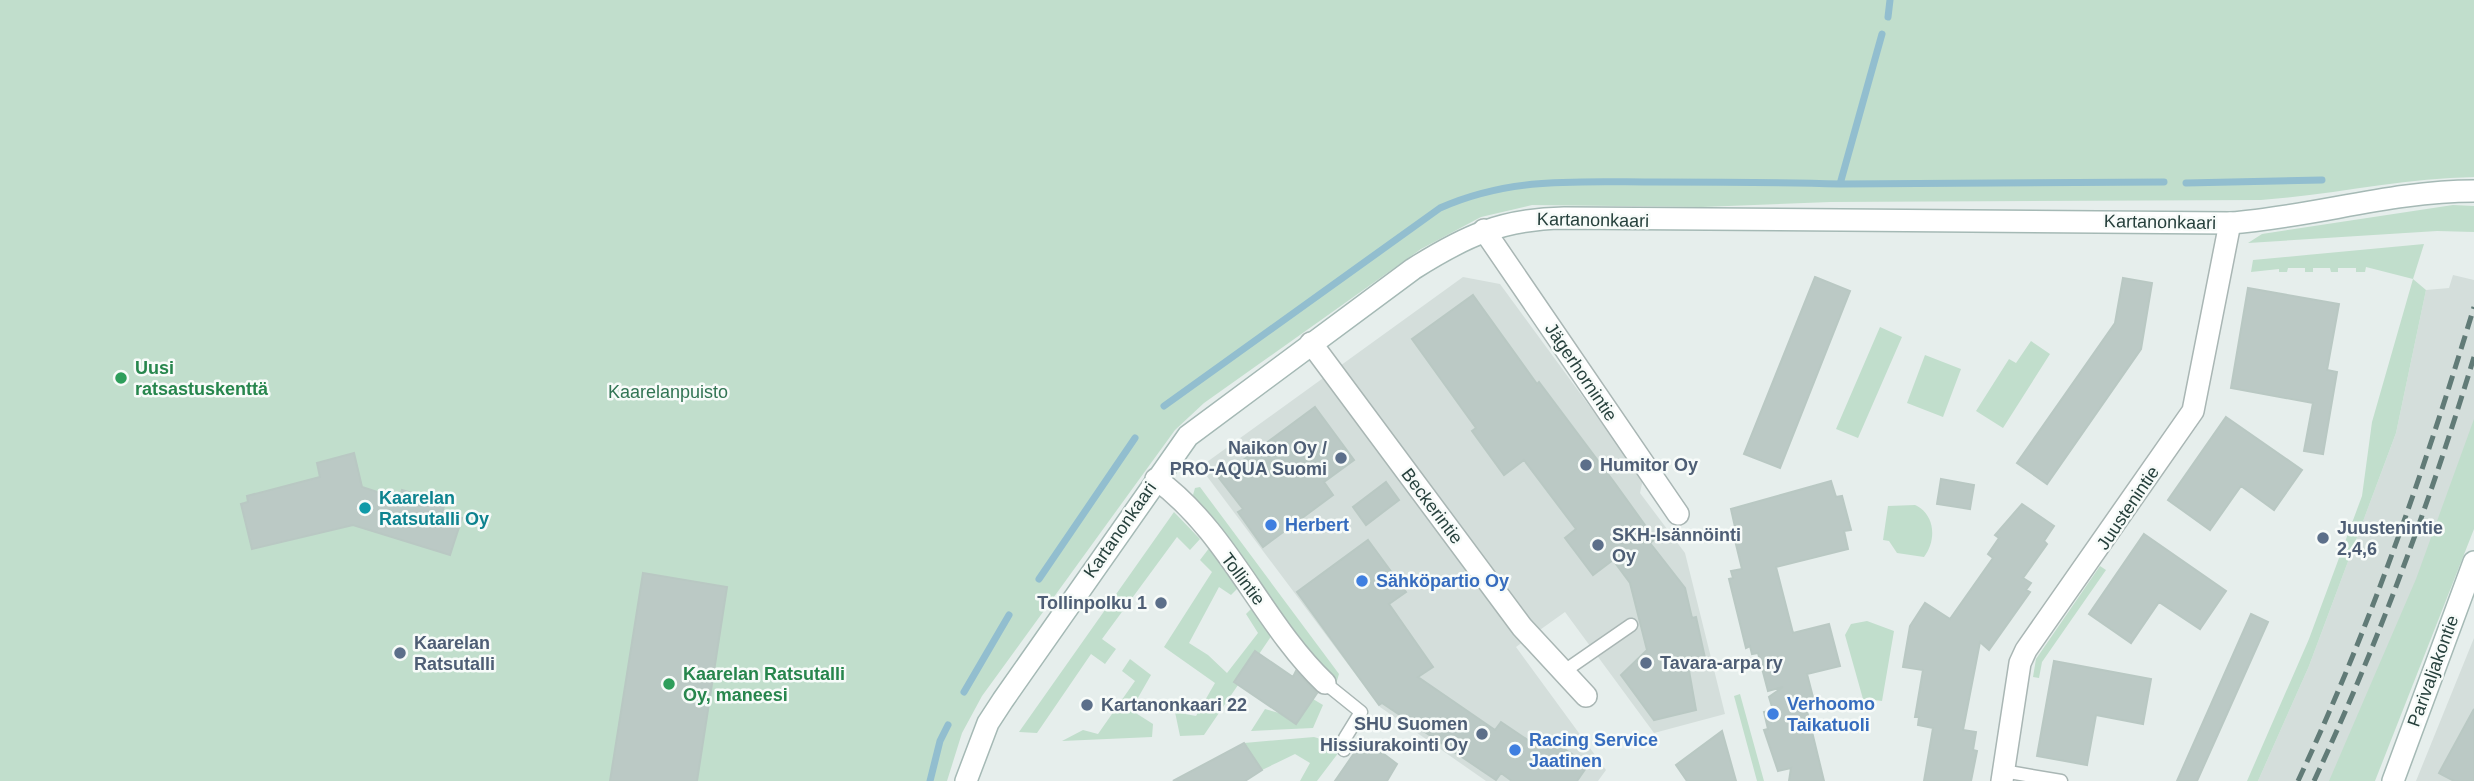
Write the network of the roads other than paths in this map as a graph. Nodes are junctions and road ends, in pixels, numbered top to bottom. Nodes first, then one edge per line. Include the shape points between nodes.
1 (2474, 191) edge
2 (2230, 223) junction
3 (1484, 230) junction
4 (1311, 343) junction
5 (1156, 479) junction
6 (1678, 514) dead end
7 (2474, 562) edge
8 (1631, 625) dead end
9 (1563, 672) junction
10 (1325, 682) joint
11 (1586, 696) dead end
12 (1344, 750) dead end
13 (2003, 776) edge
14 (966, 781) edge
15 (2061, 781) edge
16 (2393, 781) edge

1 - 2 street, Kartanonkaari via 2431,191 2321,213
2 - 3 street, Kartanonkaari via 1564,218 1514,221
2 - 13 street, Juustenintie via 2193,411 2026,650 2020,663
3 - 4 street, Kartanonkaari via 1413,269
3 - 6 street, Jägerhornintie
4 - 5 street, Kartanonkaari via 1188,436
4 - 9 street, Beckerintie via 1515,618
5 - 10 street, Tollintie via 1178,496 1211,535 1303,660
5 - 14 street, Kartanonkaari via 988,723
7 - 16 street, Parivaljakontie
8 - 9 lane
9 - 11 street, Beckerintie
10 - 12 lane via 1361,712 1345,738
13 - 15 lane

